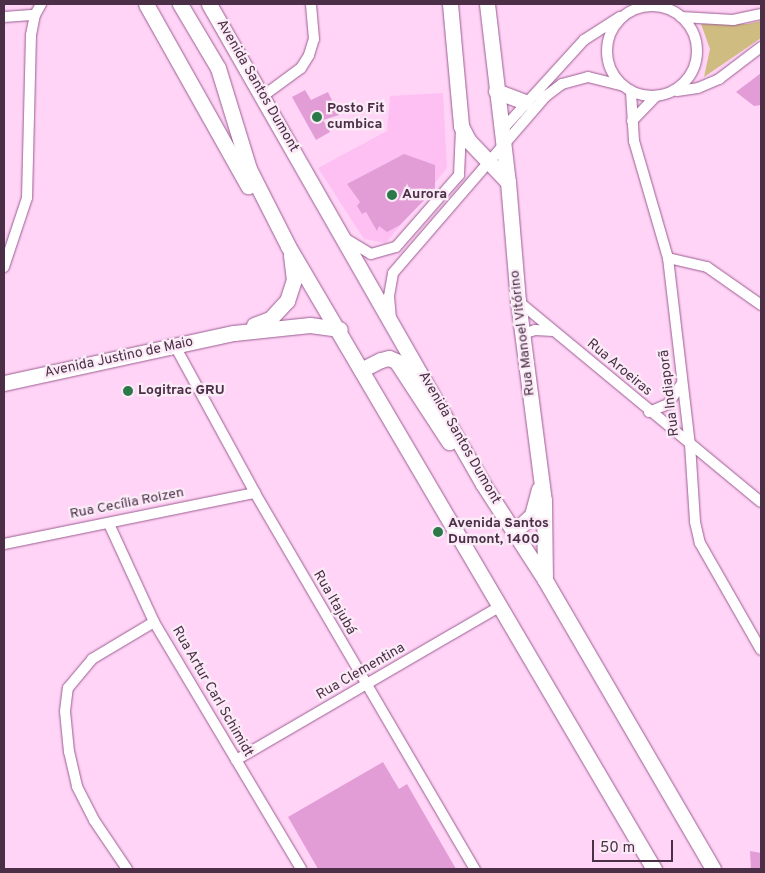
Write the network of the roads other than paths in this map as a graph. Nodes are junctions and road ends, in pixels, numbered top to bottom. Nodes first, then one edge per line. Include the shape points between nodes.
1 (41, 4) edge
2 (146, 4) edge
3 (180, 4) edge
4 (209, 4) edge
5 (311, 4) edge
6 (450, 4) edge
7 (487, 4) edge
8 (645, 5) edge
9 (675, 10) edge
10 (625, 14) junction
11 (761, 14) edge
12 (35, 15) junction
13 (4, 17) edge
14 (761, 47) edge
15 (627, 89) junction
16 (496, 91) junction
17 (673, 92) junction
18 (263, 96) junction
19 (656, 96) junction
20 (525, 102) junction
21 (632, 121) junction
22 (461, 126) junction
23 (502, 130) junction
24 (504, 148) junction
25 (489, 162) junction
26 (508, 182) junction
27 (267, 204) junction
28 (346, 239) junction
29 (288, 246) junction
30 (668, 258) junction
31 (4, 267) edge
32 (518, 301) junction
33 (761, 305) edge
34 (391, 320) junction
35 (340, 330) junction
36 (553, 331) junction
37 (234, 333) junction
38 (522, 334) junction
39 (175, 346) junction
40 (361, 370) junction
41 (4, 383) edge
42 (682, 383) junction
43 (649, 412) junction
44 (690, 444) junction
45 (541, 483) junction
46 (483, 484) junction
47 (255, 493) junction
48 (761, 502) edge
49 (109, 524) junction
50 (515, 531) junction
51 (4, 544) edge
52 (545, 580) junction
53 (500, 606) junction
54 (154, 622) junction
55 (761, 650) edge
56 (366, 685) junction
57 (236, 760) junction
58 (128, 869) edge
59 (301, 869) edge
60 (475, 869) edge
61 (654, 869) edge
62 (713, 869) edge

1 - 12 street
2 - 27 main road via 249,189
3 - 27 main road, Avenida Santos Dumont via 218,68 246,162
4 - 18 main road, Avenida Santos Dumont
5 - 18 street via 314,39 309,55 301,68
6 - 22 main road
7 - 16 main road, Rua Manoel Vitórino
8 - 9 street
8 - 10 street
9 - 11 street via 733,20
9 - 17 street via 694,32 698,49 690,77
10 - 15 street via 610,32 607,46 612,73
10 - 20 street via 596,30
12 - 13 street
12 - 31 street via 29,63 27,198
14 - 17 street via 719,79 698,88
15 - 19 street
15 - 21 street, Rua Indiaporã
15 - 24 street via 588,77 562,84 529,114
16 - 20 main road
16 - 23 main road, Rua Manoel Vitórino
17 - 19 street
18 - 28 main road, Avenida Santos Dumont
19 - 21 street
20 - 23 street
21 - 30 street, Rua Indiaporã via 639,160
22 - 25 main road via 468,140
22 - 28 street via 459,175 396,247 371,254
23 - 24 main road, Rua Manoel Vitórino
24 - 25 street
24 - 26 main road, Rua Manoel Vitórino
25 - 26 main road
25 - 34 street via 393,273 389,296
26 - 32 main road, Rua Manoel Vitórino
27 - 29 main road, Avenida Santos Dumont
28 - 34 main road, Avenida Santos Dumont
29 - 35 main road, Avenida Santos Dumont
29 - 37 main road, Avenida Justino de Maio via 294,280 287,301 270,319
30 - 33 street via 707,267
30 - 42 street, Rua Indiaporã
32 - 36 street, Rua Aroeiras
32 - 38 main road, Rua Manoel Vitórino
34 - 46 main road, Avenida Santos Dumont
35 - 37 main road, Avenida Justino de Maio via 310,325
35 - 40 main road, Avenida Santos Dumont
36 - 38 street via 535,330
36 - 43 street, Rua Aroeiras
37 - 39 main road, Avenida Justino de Maio
38 - 45 main road, Rua Manoel Vitórino
39 - 41 main road, Avenida Justino de Maio
39 - 47 street, Rua Itajubá
40 - 46 main road via 386,359 396,362 448,442
40 - 53 main road, Avenida Santos Dumont
42 - 43 street via 668,404
42 - 44 street, Rua Indiaporã
43 - 44 street, Rua Aroeiras
44 - 48 street, Rua Aroeiras
44 - 55 street, Rua Indiaporã via 694,513 700,543
45 - 50 main road, Rua Manoel Vitórino via 532,515
45 - 52 main road, Rua Manoel Vitórino via 546,517
46 - 50 main road, Avenida Santos Dumont
47 - 49 street, Rua Cecília Roizen
47 - 56 street, Rua Itajubá
49 - 51 street, Rua Cecília Roizen
49 - 54 street, Rua Artur Carl Schimidt
50 - 52 main road, Avenida Santos Dumont
52 - 62 main road, Avenida Santos Dumont
53 - 56 street, Rua Clementina
53 - 61 main road, Avenida Santos Dumont
54 - 57 street, Rua Artur Carl Schimidt
54 - 58 street via 92,659 68,688 65,711 69,752 77,786 94,820
56 - 57 street, Rua Clementina
56 - 60 street, Rua Itajubá
57 - 59 street, Rua Artur Carl Schimidt

